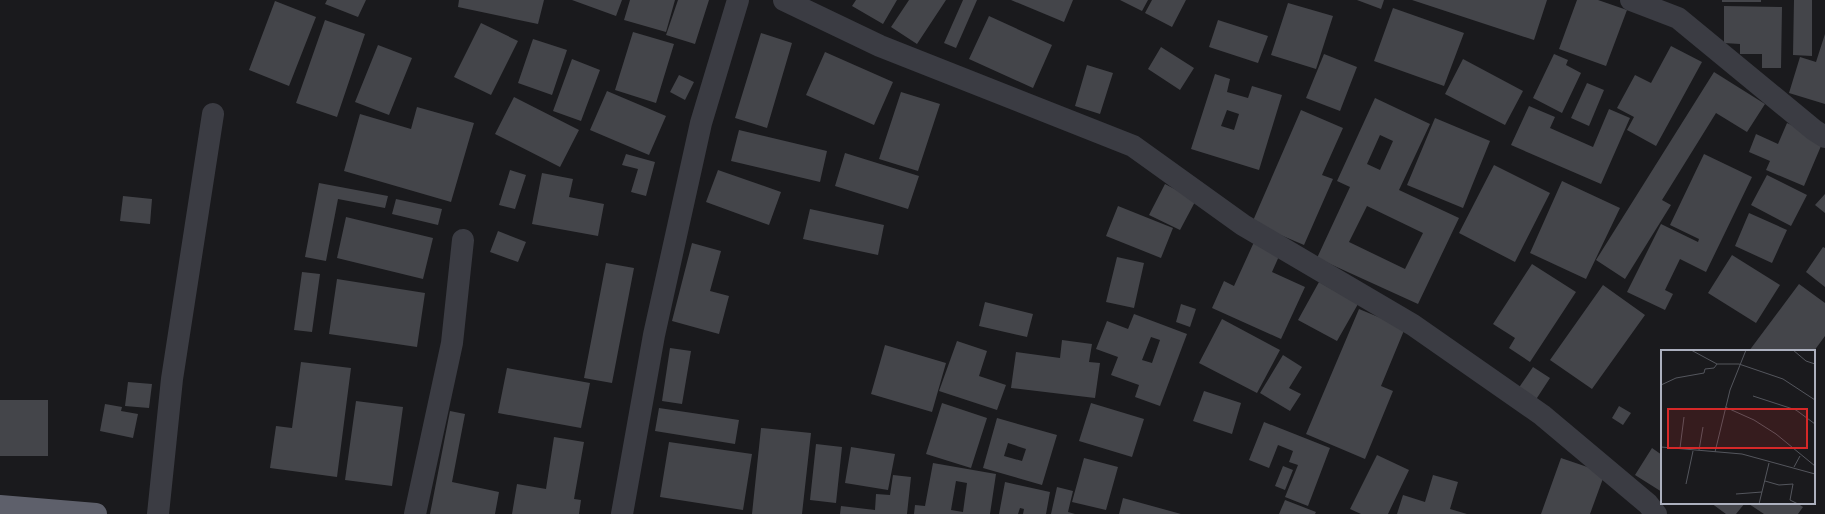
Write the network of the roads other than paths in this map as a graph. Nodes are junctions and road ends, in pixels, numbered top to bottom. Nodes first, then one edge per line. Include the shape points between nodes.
1 (738, 0) edge
2 (784, 0) edge
3 (1631, 0) edge
4 (213, 114) dead end
5 (1825, 137) edge
6 (463, 240) dead end
7 (0, 506) edge
8 (96, 514) edge
9 (158, 514) edge
10 (415, 514) edge
11 (622, 514) edge
12 (1656, 514) edge

1 - 11 street via 701,123 654,335
2 - 12 street via 880,46 1133,146 1243,225 1413,325 1542,415 1648,504
3 - 5 street via 1678,18
4 - 9 street via 172,379
6 - 10 street via 452,343
7 - 8 highway

